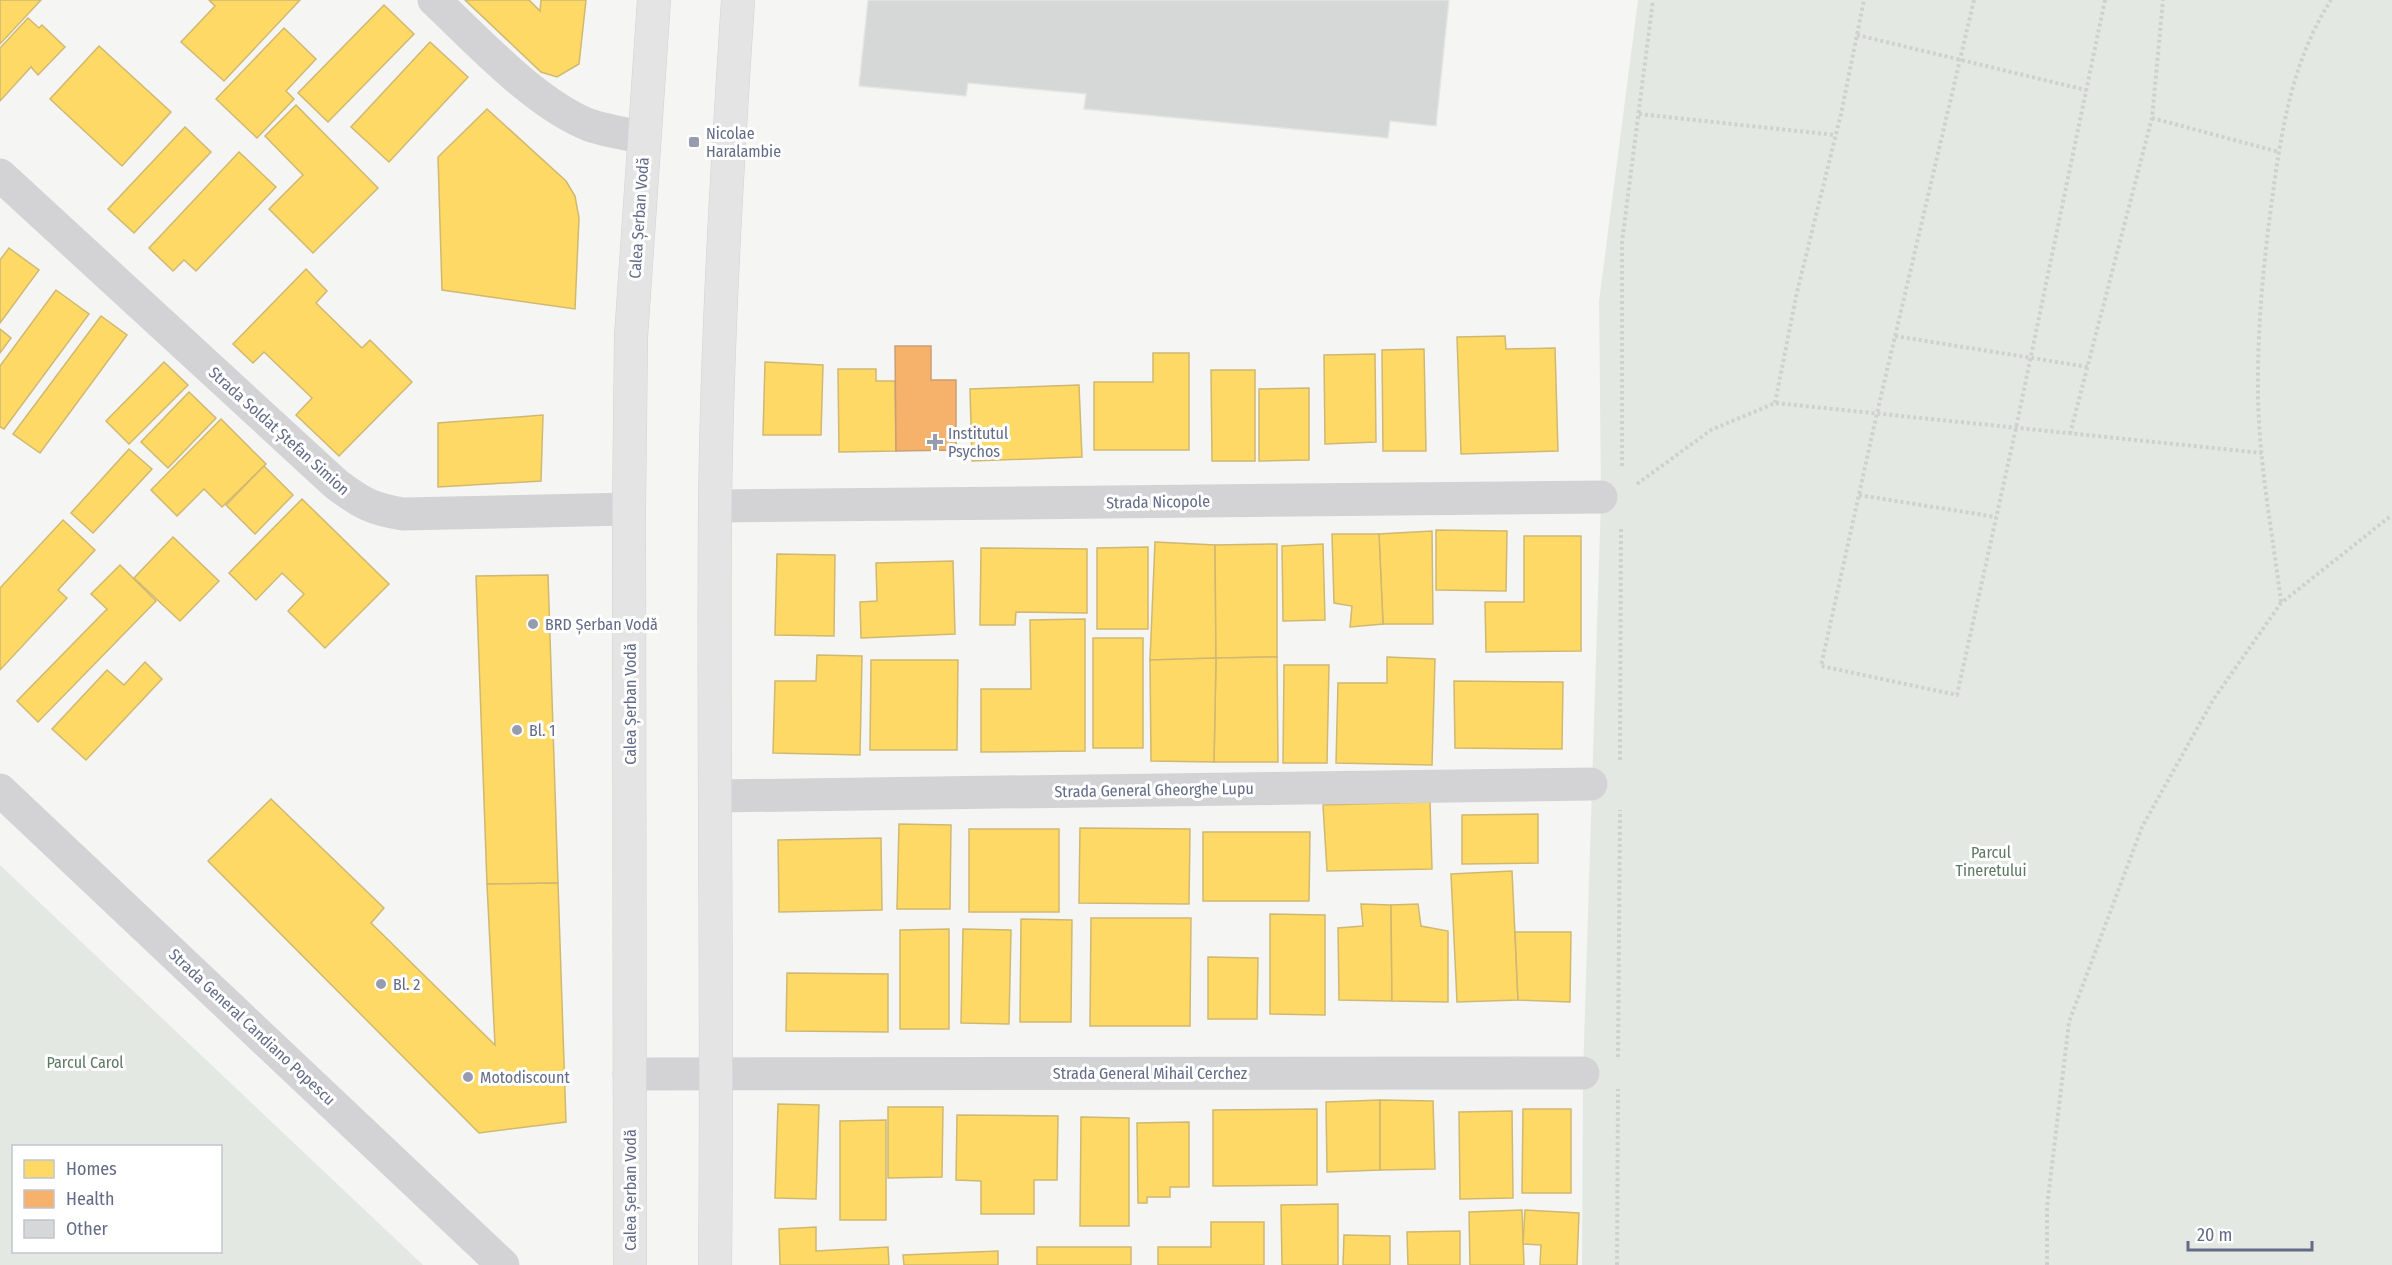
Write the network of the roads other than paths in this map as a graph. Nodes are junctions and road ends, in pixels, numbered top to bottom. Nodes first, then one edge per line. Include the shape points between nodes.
1 (434, 0) edge
2 (654, 0) edge
3 (738, 0) edge
4 (644, 137) junction
5 (0, 175) edge
6 (1615, 494) road end
7 (716, 506) junction
8 (629, 509) junction
9 (1591, 784) dead end
10 (0, 790) edge
11 (717, 796) junction
12 (717, 1073) junction
13 (1583, 1073) dead end
14 (629, 1074) junction
15 (503, 1265) edge
16 (630, 1265) edge
17 (715, 1265) edge

1 - 4 street via 510,71 562,110 612,132
2 - 4 main road, Calea Șerban Vodă
3 - 7 main road via 728,147
4 - 8 main road, Calea Șerban Vodă via 631,337
5 - 8 street, Strada Soldat Ștefan Simion via 358,501 378,510 403,513
6 - 7 street, Strada Nicopole
7 - 11 main road
8 - 14 main road, Calea Șerban Vodă
9 - 11 street, Strada General Gheorghe Lupu
10 - 15 street, Strada General Candiano Popescu
11 - 12 main road
12 - 13 street, Strada General Mihail Cerchez
12 - 14 street, Strada General Mihail Cerchez
12 - 17 main road
14 - 16 main road, Calea Șerban Vodă

